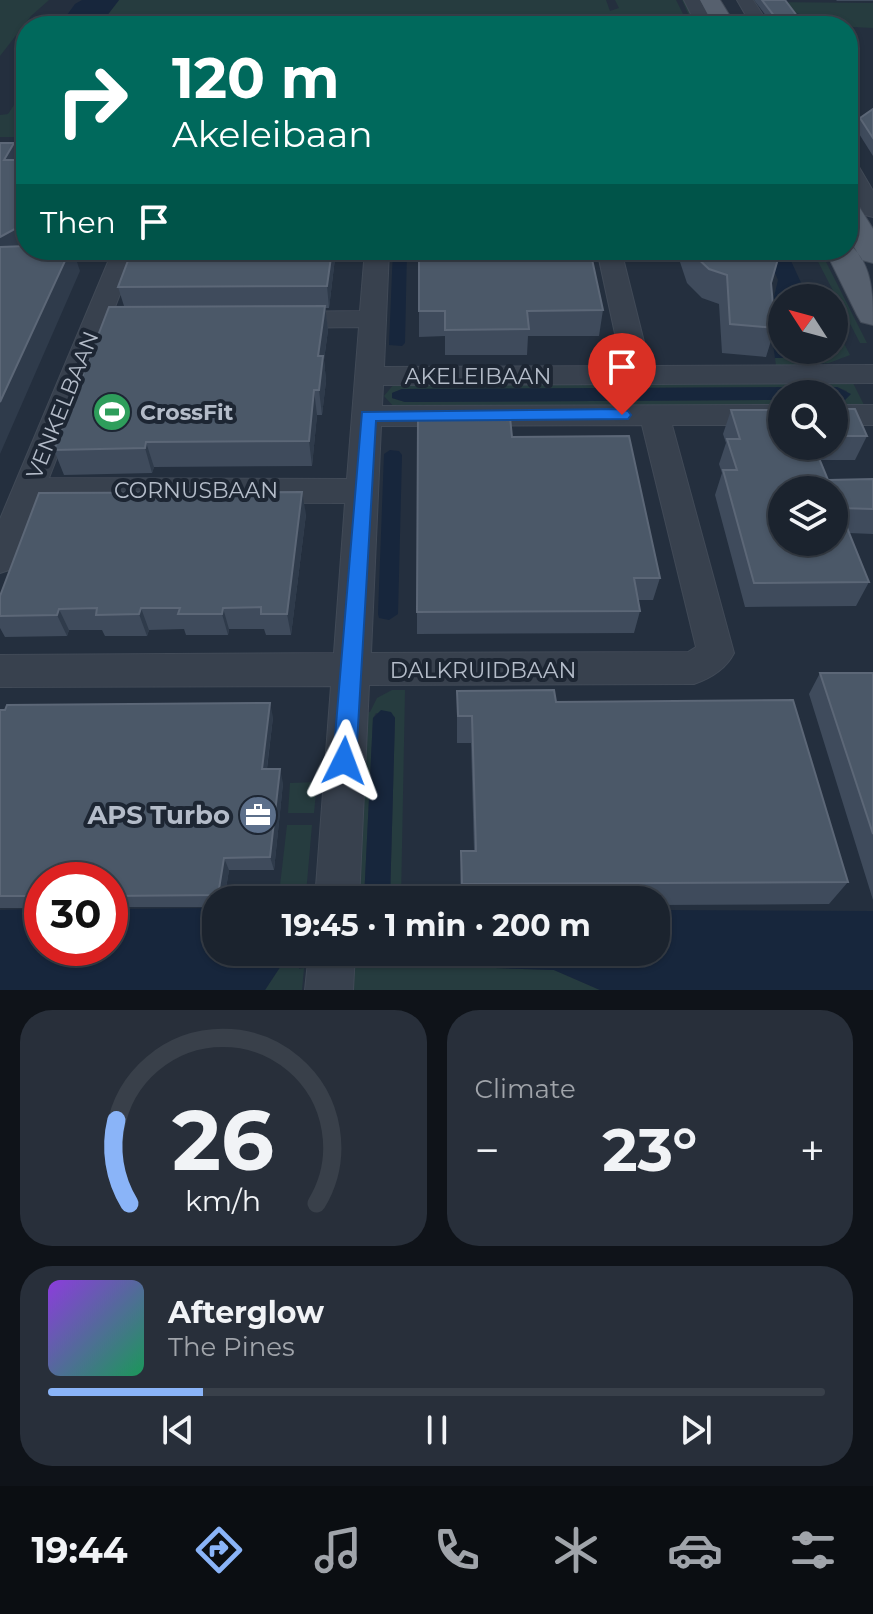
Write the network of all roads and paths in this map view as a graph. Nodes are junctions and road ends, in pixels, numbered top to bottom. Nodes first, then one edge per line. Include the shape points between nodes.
1 (692, 0) edge
2 (711, 16) edge
3 (858, 184) edge
4 (873, 210) edge
5 (858, 228) edge
6 (873, 254) edge
7 (121, 260) edge
8 (377, 260) edge
9 (611, 260) edge
10 (845, 260) edge
11 (873, 315) edge
12 (374, 319) junction
13 (97, 320) junction
14 (128, 320) edge
15 (266, 320) edge
16 (873, 374) edge
17 (638, 375) junction
18 (371, 376) junction
19 (654, 415) junction
20 (768, 415) edge
21 (848, 415) edge
22 (873, 415) edge
23 (368, 416) junction
24 (28, 490) junction
25 (364, 491) junction
26 (0, 560) edge
27 (0, 671) edge
28 (349, 671) junction
29 (337, 886) edge

1 - 2 street
3 - 4 street
5 - 6 main road
7 - 13 street, VENKELBAAN
8 - 12 street
9 - 17 street
10 - 11 main road
12 - 15 street
12 - 18 street
13 - 14 street
13 - 24 street, VENKELBAAN
16 - 17 street, AKELEIBAAN
17 - 18 street, AKELEIBAAN
18 - 23 street
19 - 20 street, AKELEIBAAN
19 - 23 street, AKELEIBAAN
19 - 28 street, DALKRUIDBAAN via 716,653 694,668
21 - 22 street
23 - 25 street
24 - 25 street, CORNUSBAAN
24 - 26 street, VENKELBAAN
25 - 28 street
27 - 28 street, DALKRUIDBAAN
28 - 29 street

